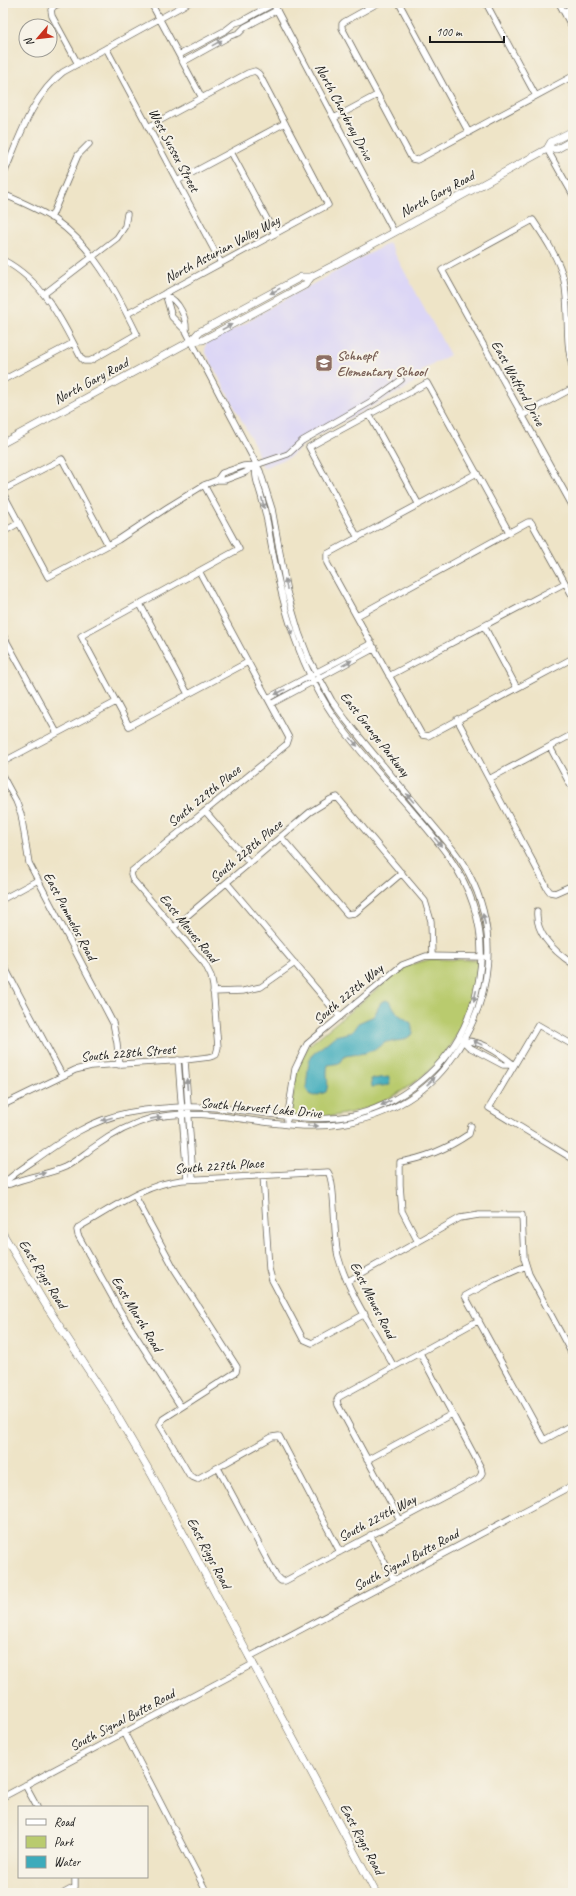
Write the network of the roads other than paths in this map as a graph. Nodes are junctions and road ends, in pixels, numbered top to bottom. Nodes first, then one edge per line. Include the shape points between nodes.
1 (60, 3) edge
2 (151, 3) edge
3 (188, 3) edge
4 (273, 3) edge
5 (378, 3) edge
6 (400, 3) edge
7 (486, 3) edge
8 (559, 3) edge
9 (573, 7) edge
10 (277, 10) junction
11 (564, 12) junction
12 (160, 19) junction
13 (229, 27) junction
14 (573, 29) edge
15 (235, 35) junction
16 (106, 48) junction
17 (179, 55) junction
18 (183, 62) junction
19 (78, 64) junction
20 (573, 76) edge
21 (377, 95) junction
22 (536, 96) junction
23 (202, 98) junction
24 (334, 118) junction
25 (285, 123) junction
26 (148, 127) junction
27 (573, 131) edge
28 (469, 133) junction
29 (573, 140) edge
30 (88, 144) dead end
31 (547, 149) junction
32 (231, 152) junction
33 (3, 176) edge
34 (177, 181) junction
35 (3, 194) edge
36 (573, 195) edge
37 (127, 214) dead end
38 (51, 218) junction
39 (394, 232) junction
40 (275, 234) junction
41 (94, 257) junction
42 (3, 260) edge
43 (221, 263) junction
44 (44, 294) junction
45 (166, 294) junction
46 (179, 309) junction
47 (171, 313) junction
48 (126, 314) junction
49 (186, 331) junction
50 (191, 341) junction
51 (73, 342) junction
52 (571, 357) edge
53 (573, 370) edge
54 (3, 380) edge
55 (401, 380) dead end
56 (573, 388) edge
57 (369, 414) junction
58 (523, 415) junction
59 (3, 443) edge
60 (256, 466) junction
61 (477, 473) junction
62 (204, 485) junction
63 (3, 490) edge
64 (3, 493) edge
65 (418, 505) junction
66 (573, 507) edge
67 (19, 523) junction
68 (3, 532) edge
69 (510, 532) junction
70 (358, 538) junction
71 (108, 545) junction
72 (199, 571) junction
73 (565, 582) junction
74 (573, 597) edge
75 (140, 604) junction
76 (357, 616) junction
77 (484, 626) junction
78 (3, 635) edge
79 (373, 646) junction
80 (573, 658) edge
81 (248, 662) junction
82 (319, 675) junction
83 (389, 676) junction
84 (312, 679) junction
85 (517, 688) junction
86 (188, 694) junction
87 (269, 701) junction
88 (116, 702) junction
89 (457, 719) junction
90 (57, 733) junction
91 (573, 734) edge
92 (550, 747) junction
93 (3, 762) edge
94 (3, 777) edge
95 (489, 779) junction
96 (573, 790) edge
97 (205, 811) junction
98 (281, 837) junction
99 (250, 863) junction
100 (132, 871) joint
101 (402, 873) junction
102 (38, 880) junction
103 (227, 883) junction
104 (573, 885) edge
105 (3, 899) edge
106 (537, 911) dead end
107 (174, 927) junction
108 (432, 956) junction
109 (484, 957) junction
110 (295, 963) junction
111 (3, 964) edge
112 (573, 964) edge
113 (214, 992) junction
114 (340, 1017) junction
115 (461, 1039) junction
116 (573, 1045) edge
117 (490, 1050) junction
118 (216, 1055) joint
119 (487, 1056) junction
120 (178, 1060) junction
121 (185, 1060) junction
122 (119, 1065) junction
123 (514, 1066) junction
124 (62, 1075) junction
125 (3, 1105) edge
126 (182, 1108) junction
127 (189, 1108) junction
128 (182, 1115) junction
129 (189, 1115) junction
130 (288, 1117) junction
131 (287, 1124) junction
132 (471, 1126) dead end
133 (573, 1159) edge
134 (328, 1172) joint
135 (263, 1175) junction
136 (190, 1179) junction
137 (3, 1184) edge
138 (135, 1196) junction
139 (77, 1230) joint
140 (3, 1234) edge
141 (418, 1242) junction
142 (526, 1266) junction
143 (348, 1281) junction
144 (365, 1314) junction
145 (479, 1320) junction
146 (420, 1353) junction
147 (573, 1356) edge
148 (394, 1367) junction
149 (181, 1408) junction
150 (452, 1414) junction
151 (573, 1424) edge
152 (367, 1460) junction
153 (218, 1468) junction
154 (573, 1485) edge
155 (400, 1520) junction
156 (370, 1535) junction
157 (340, 1552) junction
158 (394, 1580) junction
159 (250, 1657) junction
160 (253, 1664) junction
161 (124, 1732) junction
162 (25, 1785) junction
163 (3, 1797) edge
164 (36, 1806) edge
165 (75, 1878) edge
166 (64, 1893) edge
167 (207, 1893) edge
168 (376, 1893) edge

1 - 19 street via 51,10 52,16
2 - 12 street
3 - 12 street
4 - 10 street, North Charbray Drive
4 - 13 street
5 - 21 street via 342,24
6 - 28 street
7 - 22 street
8 - 11 street
9 - 11 street
10 - 15 street
10 - 24 street, North Charbray Drive
11 - 14 street
12 - 16 street
12 - 17 street
13 - 15 street via 230,33
13 - 17 street
18 -> 15 street
16 - 19 street
16 - 26 street, West Sussex Street
17 - 18 street
18 - 23 street
19 - 33 street via 54,79 36,102
20 - 22 street
21 - 24 street
21 - 28 street via 412,159 417,160
22 - 28 street
23 - 25 street via 255,71
23 - 26 street
24 - 39 street, North Charbray Drive
25 - 32 street
25 - 40 street, North Asturian Valley Way via 328,205
26 - 34 street, West Sussex Street
27 - 31 main road, North Gary Road via 551,142
29 - 31 main road via 557,149
30 - 38 street via 78,156
31 - 36 street
31 - 39 main road, North Gary Road
32 - 34 street
32 - 40 street
34 - 43 street, West Sussex Street
35 - 38 street
37 - 41 street via 125,226 117,238
38 - 41 street
39 - 50 main road, North Gary Road via 311,277 301,277 205,328
40 - 43 street, North Asturian Valley Way
41 - 44 street
41 - 48 street
42 - 44 street via 23,272
43 - 45 street, North Asturian Valley Way
44 - 51 street
45 - 46 street
45 - 47 street
45 - 48 street, North Asturian Valley Way
46 - 47 street
46 - 49 street via 183,312
47 - 49 street via 172,318
48 - 51 street via 137,334 90,361 84,362 80,358
49 - 50 street, East Grange Parkway
50 - 59 main road, North Gary Road
50 - 60 street, East Grange Parkway via 242,433
51 - 54 street
52 - 53 street
52 - 58 street, East Watford Drive via 564,280 533,220 442,270
55 - 60 street via 372,401 307,438 288,454
56 - 58 street
57 - 61 street via 427,382
57 - 65 street
57 - 70 street via 309,447
58 - 66 street, East Watford Drive
60 - 62 street via 225,480
82 -> 60 street, East Grange Parkway via 309,659 295,621 269,495
60 -> 84 street, East Grange Parkway via 255,474 282,600 295,642
61 - 65 street
61 - 69 street
62 - 71 street
62 - 72 street via 239,549
63 - 71 street via 62,458
64 - 67 street
65 - 70 street
67 - 68 street
67 - 71 street via 48,577
69 - 73 street via 532,522
69 - 76 street
70 - 76 street via 327,554 326,558
72 - 75 street
72 - 81 street
73 - 74 street
73 - 77 street
75 - 86 street
75 - 88 street via 81,636
76 - 79 street
77 - 83 street
77 - 85 street
78 - 90 street
79 - 82 street
79 - 83 street
80 - 85 street
81 - 86 street
81 - 87 street
82 - 84 street
109 -> 82 street, East Grange Parkway via 488,940 482,912 468,873 455,852 346,720
83 - 89 street via 422,735 428,736
84 - 87 street
84 -> 109 street, East Grange Parkway via 339,724 455,865 475,909
85 - 89 street
86 - 88 street via 129,726
87 - 97 street, South 229th Place via 289,738 287,744
88 - 90 street
89 - 95 street
90 - 93 street
91 - 92 street
92 - 95 street
92 - 96 street
94 - 102 street, East Pummelos Road via 21,814 30,864
95 - 104 street via 550,892 560,892
97 - 99 street
97 - 100 street, South 229th Place
98 - 99 street, South 228th Place
98 - 101 street, South 228th Place via 310,812 331,798 337,798
98 - 101 street via 347,914 355,913
99 - 103 street, South 228th Place
100 - 107 street, East Mewes Road via 133,880
101 - 108 street via 425,901 429,910
102 - 105 street
102 - 122 street, East Pummelos Road via 113,1023 118,1043
103 - 107 street, South 228th Place
103 - 110 street
106 - 112 street via 537,924 548,942
107 - 113 street, East Mewes Road via 205,964 211,976
108 - 109 street, South 227th Way
108 - 114 street, South 227th Way via 402,965
109 - 115 street, South Harvest Lake Drive via 474,1003
110 - 113 street via 261,987 243,991
110 - 114 street
111 - 124 street
113 - 118 street, East Mewes Road via 218,1047
114 - 130 street, South 227th Way via 303,1050 295,1069
117 -> 115 street via 472,1040
115 - 119 street via 469,1047
115 -> 130 street, South Harvest Lake Drive via 431,1072 405,1093 385,1104 338,1118
131 -> 115 street, South Harvest Lake Drive via 341,1124 385,1112 412,1097 434,1079 456,1054
116 - 123 street via 538,1024
117 - 119 street
117 - 123 street via 506,1058
118 - 121 street, South 228th Street
119 - 123 street via 503,1065
120 - 121 street, South 228th Street
120 - 122 street, South 228th Street
120 - 126 street
127 -> 121 street
122 - 124 street, South 228th Street via 91,1066
123 - 133 street via 489,1108
124 - 125 street, South 228th Street
126 - 127 street, South Harvest Lake Drive
126 - 128 street
126 -> 137 street, South Harvest Lake Drive via 130,1113 87,1126 65,1138
127 - 129 street
127 - 130 street, South Harvest Lake Drive via 218,1108
128 - 129 street, South Harvest Lake Drive
128 - 136 street
137 -> 128 street, South Harvest Lake Drive via 67,1166 109,1136 129,1126 154,1118
129 - 131 street, South Harvest Lake Drive via 209,1114
129 - 136 street
130 - 131 street, South 227th Way
132 - 141 street via 469,1134 433,1154 422,1159 400,1162 402,1211
134 - 135 street, South 227th Place
134 - 143 street, East Mewes Road via 331,1181 335,1240
135 - 136 street, South 227th Place
135 - 144 street via 270,1275 303,1339 312,1342
136 - 138 street, South 227th Place via 166,1182
138 - 139 street, South 227th Place
138 - 149 street via 175,1270 237,1367 236,1372
139 - 149 street, East Marsh Road via 115,1303
140 - 159 main road, East Riggs Road via 108,1400 153,1477
141 - 142 street via 460,1218 479,1215 522,1215
141 - 143 street
142 - 145 street via 465,1296
142 - 147 street
143 - 144 street, East Mewes Road
144 - 148 street, East Mewes Road
145 - 146 street
145 - 151 street via 544,1440
146 - 148 street
146 - 150 street
148 - 152 street via 337,1400
149 - 153 street via 160,1425 193,1479 197,1480
150 - 152 street
150 - 155 street, South 224th Way via 482,1473 479,1478
152 - 155 street
153 - 157 street, South 224th Way via 281,1581
153 - 157 street via 272,1437 279,1436
154 - 158 street, South Signal Butte Road
155 - 156 street, South 224th Way
156 - 157 street, South 224th Way
156 - 158 street
158 - 159 street, South Signal Butte Road
159 - 160 main road, East Riggs Road
160 - 161 street, South Signal Butte Road
160 - 168 main road, East Riggs Road
161 - 162 street, South Signal Butte Road
161 - 167 street
162 - 163 street, South Signal Butte Road
162 - 164 street
165 - 166 street via 76,1884

